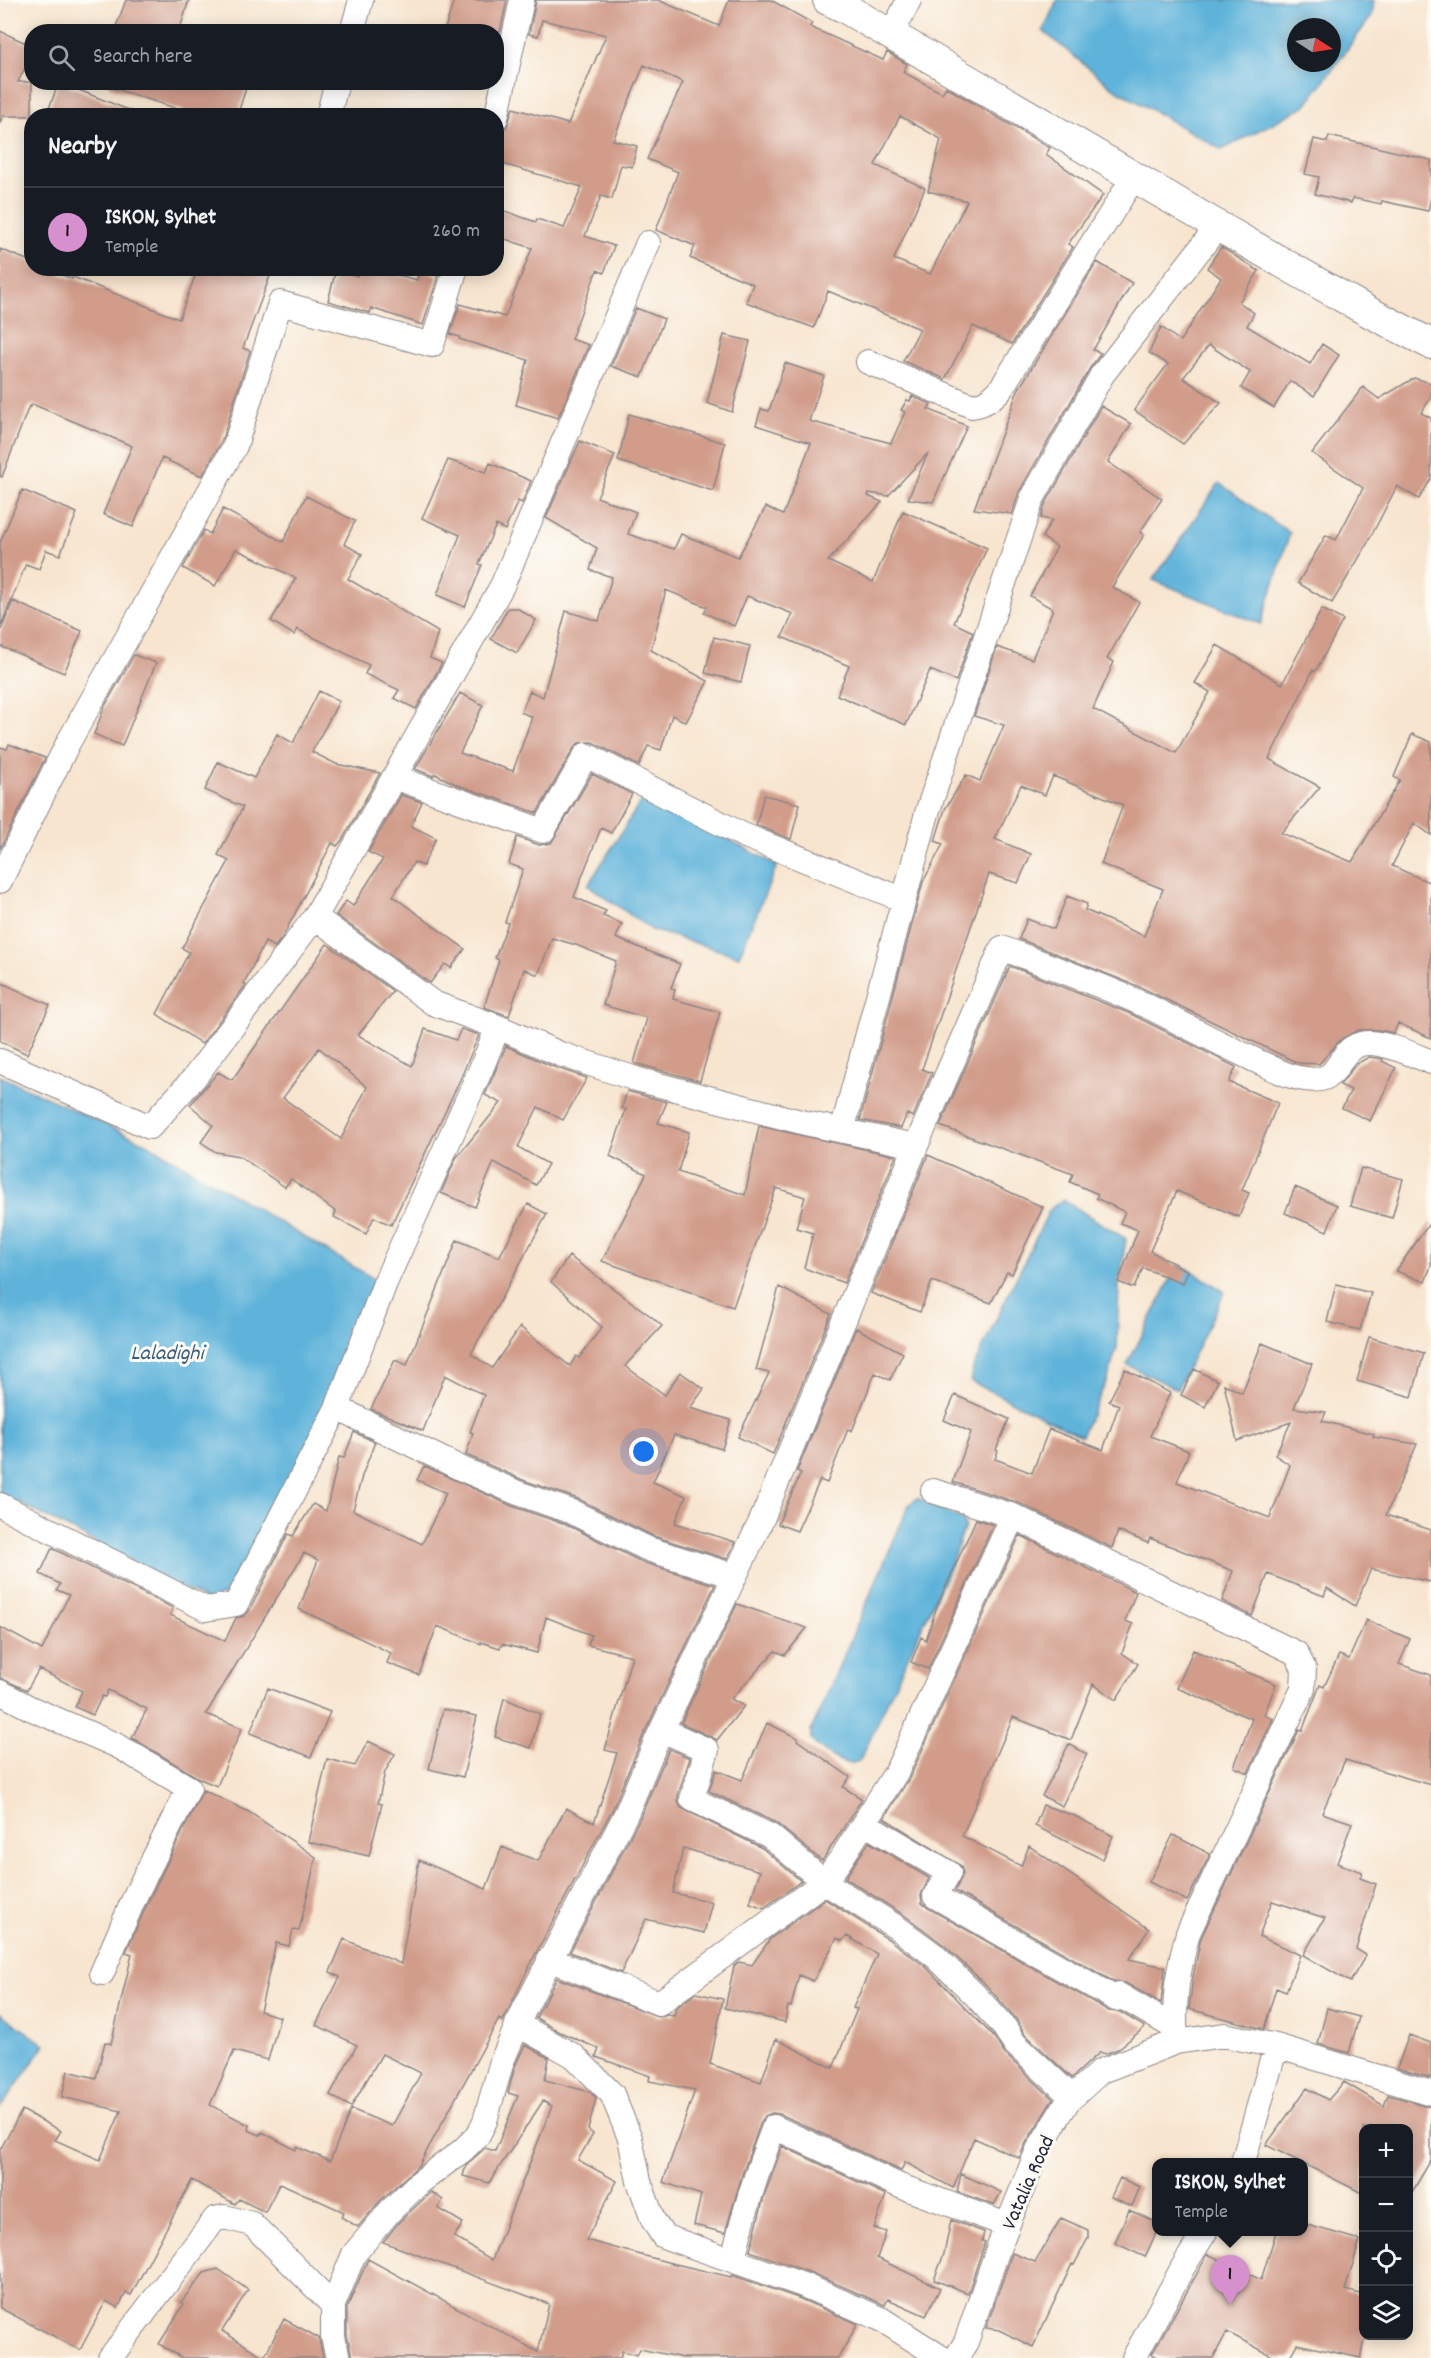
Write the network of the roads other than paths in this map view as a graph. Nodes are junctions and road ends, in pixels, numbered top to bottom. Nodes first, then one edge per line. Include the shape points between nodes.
1 (361, 0) edge
2 (522, 0) edge
3 (828, 0) edge
4 (909, 0) edge
5 (354, 24) edge
6 (891, 35) junction
7 (504, 82) edge
8 (335, 90) edge
9 (502, 90) edge
10 (330, 108) edge
11 (498, 108) edge
12 (1134, 177) junction
13 (1218, 226) junction
14 (648, 243) dead end
15 (454, 276) edge
16 (1431, 344) edge
17 (868, 362) dead end
18 (394, 777) junction
19 (0, 881) edge
20 (904, 900) junction
21 (315, 917) junction
22 (498, 1027) junction
23 (0, 1061) edge
24 (1431, 1062) edge
25 (842, 1131) junction
26 (916, 1146) junction
27 (337, 1408) junction
28 (933, 1491) dead end
29 (0, 1505) edge
30 (1013, 1516) junction
31 (734, 1576) junction
32 (0, 1692) edge
33 (662, 1730) junction
34 (864, 1823) junction
35 (824, 1882) junction
36 (549, 1959) junction
37 (102, 1973) dead end
38 (517, 2024) junction
39 (1176, 2035) junction
40 (1276, 2046) junction
41 (1431, 2093) edge
42 (1072, 2097) junction
43 (1244, 2158) edge
44 (1007, 2225) junction
45 (1202, 2236) edge
46 (733, 2260) junction
47 (333, 2305) junction
48 (110, 2358) edge
49 (338, 2358) edge
50 (942, 2358) edge
51 (956, 2358) edge
52 (1134, 2358) edge

1 - 5 street
2 - 7 street
3 - 6 street
4 - 6 street
6 - 12 street
8 - 10 street
9 - 11 street
12 - 13 street
12 - 17 street via 1000,390 982,405 972,406
13 - 16 street
13 - 20 street via 1102,375 1032,499 927,813
14 - 18 street via 502,586
15 - 19 street via 432,345 279,303 235,446 68,743
18 - 20 street via 543,831 586,755 743,834
18 - 21 street
20 - 25 street
21 - 22 street via 433,1003
21 - 23 street via 194,1078 150,1127
22 - 25 street via 560,1054 636,1079
22 - 27 street via 385,1283
24 - 26 street via 1378,1043 1360,1044 1348,1052 1327,1078 1297,1078 1152,1009 1002,948
25 - 26 street
26 - 31 street via 762,1519
27 - 29 street via 236,1604 206,1609
27 - 31 street via 462,1469 572,1512 639,1545
28 - 30 street
30 - 34 street via 897,1771
30 - 39 street via 1296,1653 1304,1669 1303,1689 1188,1933 1177,1974
31 - 33 street
32 - 37 street via 118,1746 189,1788
33 - 35 street via 707,1750 692,1799 770,1836
33 - 36 street via 626,1814
34 - 35 street
34 - 39 street via 949,1873 935,1896 1116,1999 1119,1995
35 - 36 street via 659,2003
35 - 42 street via 934,1955 975,1995 1021,2050
36 - 38 street
38 - 46 street via 574,2056 612,2094 630,2138 633,2162 653,2220 663,2236
38 - 47 street via 478,2135 390,2211 354,2254
39 - 40 street, Vatalia Road via 1224,2035
39 - 42 street, Vatalia Road via 1101,2071
40 - 41 street, Vatalia Road
40 - 43 street
42 - 44 street, Vatalia Road via 1038,2150
44 - 46 street via 900,2186 774,2127 757,2170
44 - 51 street, Vatalia Road via 966,2342
45 - 52 street
46 - 50 street via 881,2319
47 - 48 street via 252,2224 224,2217 215,2219
47 - 49 street via 333,2337

